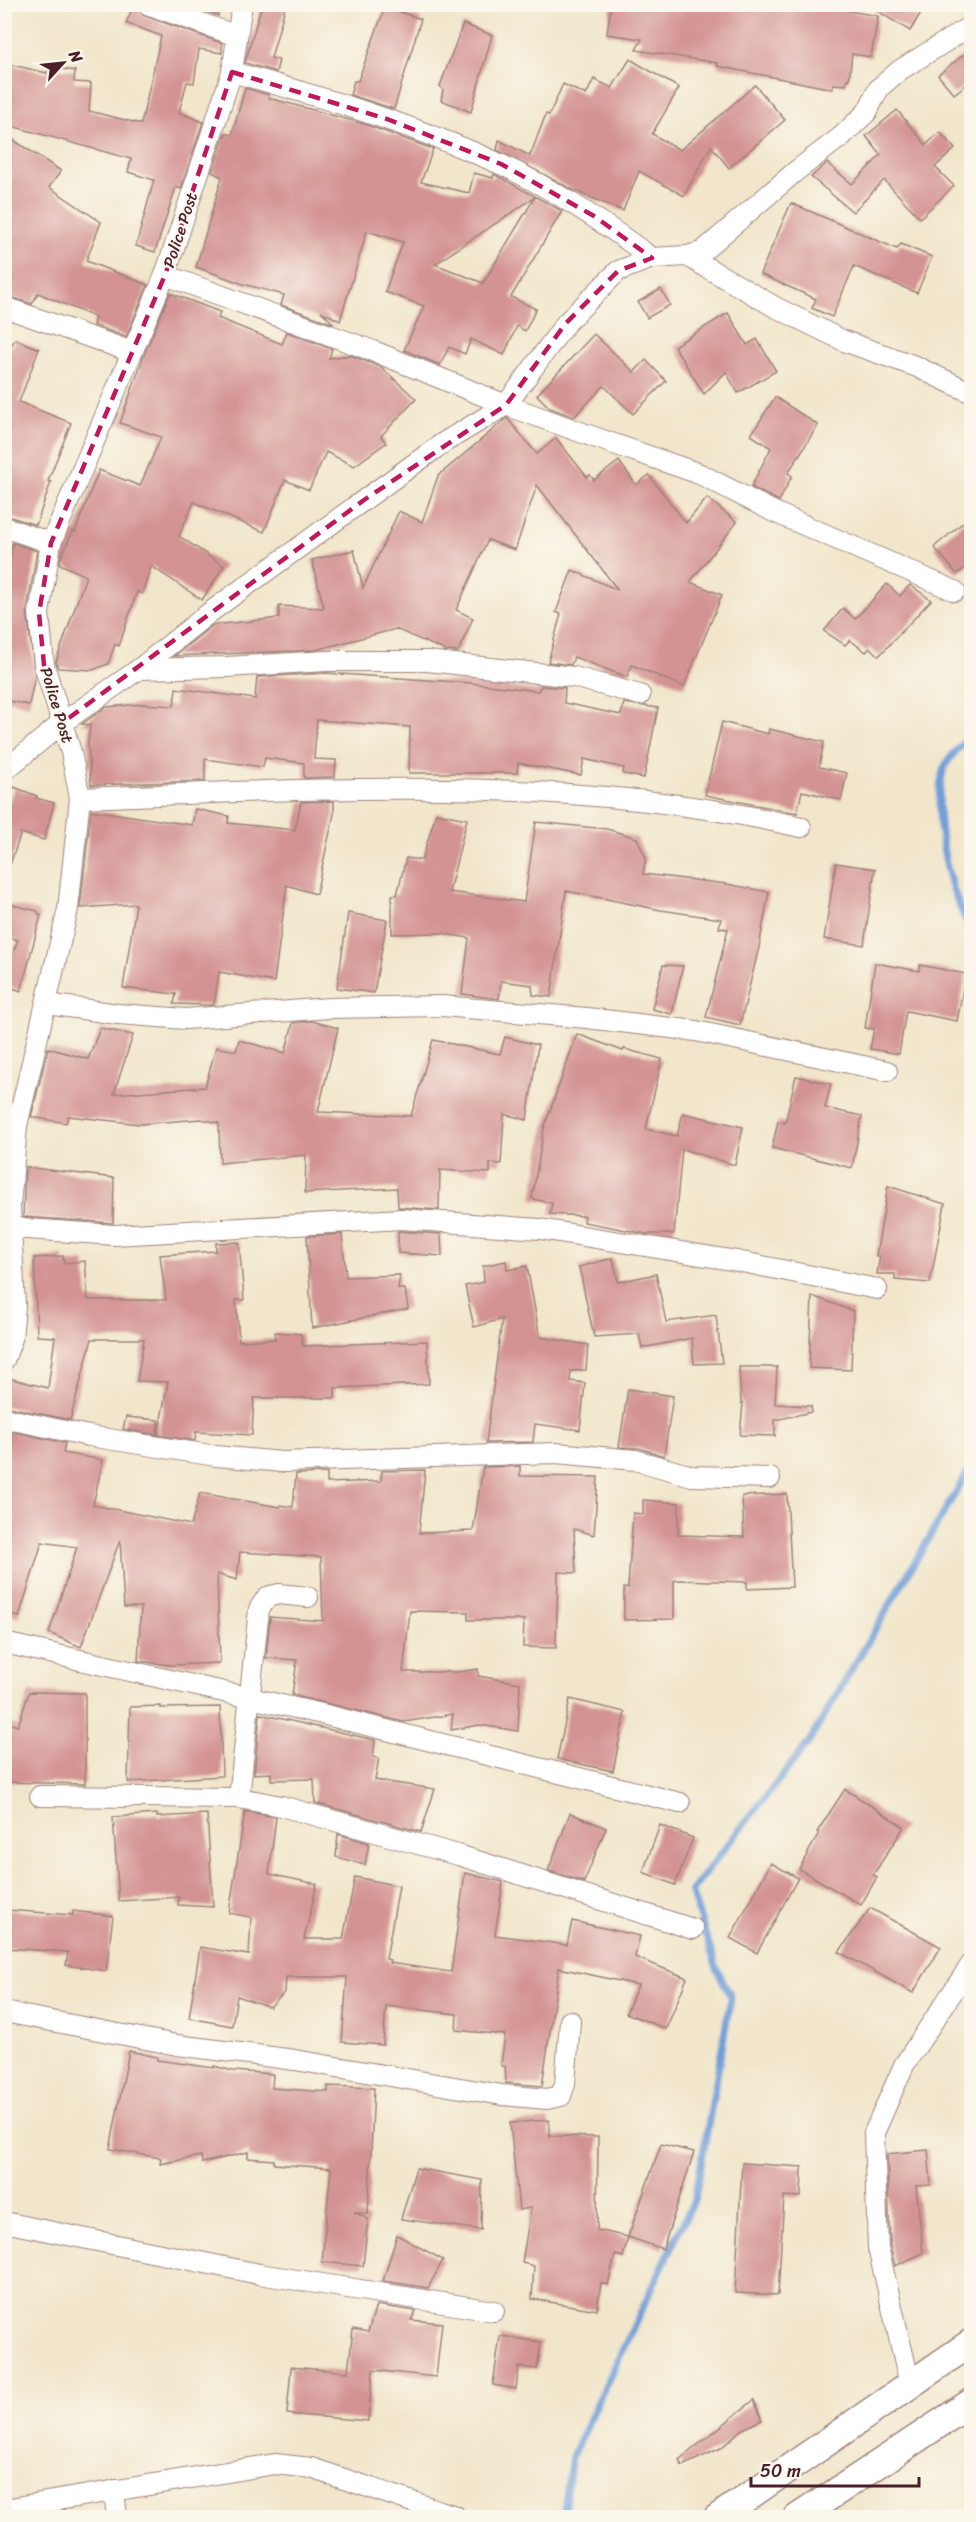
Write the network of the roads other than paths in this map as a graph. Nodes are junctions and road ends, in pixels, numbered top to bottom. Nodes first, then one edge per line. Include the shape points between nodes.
1 (147, 4) edge
2 (242, 4) edge
3 (972, 26) edge
4 (237, 36) junction
5 (232, 72) junction
6 (687, 256) junction
7 (652, 258) junction
8 (165, 275) junction
9 (4, 307) edge
10 (132, 352) junction
11 (972, 393) edge
12 (506, 405) junction
13 (4, 527) edge
14 (51, 543) junction
15 (955, 591) dead end
16 (139, 669) junction
17 (640, 695) dead end
18 (62, 723) junction
19 (4, 771) edge
20 (80, 798) junction
21 (801, 827) dead end
22 (47, 1004) junction
23 (887, 1071) dead end
24 (12, 1228) junction
25 (877, 1289) dead end
26 (10, 1305) edge
27 (4, 1360) edge
28 (4, 1418) edge
29 (770, 1478) dead end
30 (308, 1597) dead end
31 (4, 1643) edge
32 (248, 1697) junction
33 (40, 1797) dead end
34 (239, 1798) junction
35 (680, 1803) dead end
36 (693, 1929) dead end
37 (972, 1963) edge
38 (4, 2012) edge
39 (570, 2021) dead end
40 (4, 2222) edge
41 (494, 2311) dead end
42 (972, 2342) edge
43 (910, 2385) junction
44 (972, 2402) edge
45 (114, 2490) junction
46 (4, 2509) edge
47 (455, 2516) dead end
48 (117, 2517) edge
49 (717, 2517) edge
50 (797, 2517) edge

1 - 4 street
2 - 4 street, Police Post
3 - 6 street via 900,70 879,88 867,112 842,136 718,240 702,252
4 - 5 street, Police Post
5 - 7 street via 387,119 501,164 594,216
5 - 8 street, Police Post
6 - 7 street
6 - 11 street via 844,341 915,366
7 - 12 street via 618,271 566,323
8 - 10 street, Police Post
8 - 12 street via 376,351
9 - 10 street
10 - 14 street, Police Post
12 - 15 street via 700,474 774,512
12 - 16 street via 443,443 363,500
13 - 14 street
14 - 18 street, Police Post via 39,613 44,665
16 - 17 street via 427,660 574,677
16 - 18 street
18 - 19 street
18 - 20 street, Police Post
20 - 21 street via 470,787 605,795 736,812
20 - 22 street, Police Post via 68,909
22 - 23 street via 186,1019 329,1008 442,1006 696,1031
22 - 24 street, Police Post via 17,1126 10,1206
24 - 25 street via 115,1235 402,1219 540,1229
24 - 26 street, Police Post
26 - 27 street, Police Post via 12,1339
28 - 29 street via 124,1442 282,1462 556,1453 635,1460 692,1476
30 - 32 street via 279,1594 267,1597 259,1609
31 - 32 street
32 - 34 street
32 - 35 street
33 - 34 street
34 - 36 street via 458,1855
37 - 43 street via 904,2065 874,2133 878,2248
38 - 39 street via 177,2045 547,2099 561,2096 565,2084
40 - 41 street via 259,2274
42 - 43 main road
43 - 49 main road
44 - 50 main road
45 - 46 street
45 - 47 street via 275,2464 311,2468
45 - 48 street

